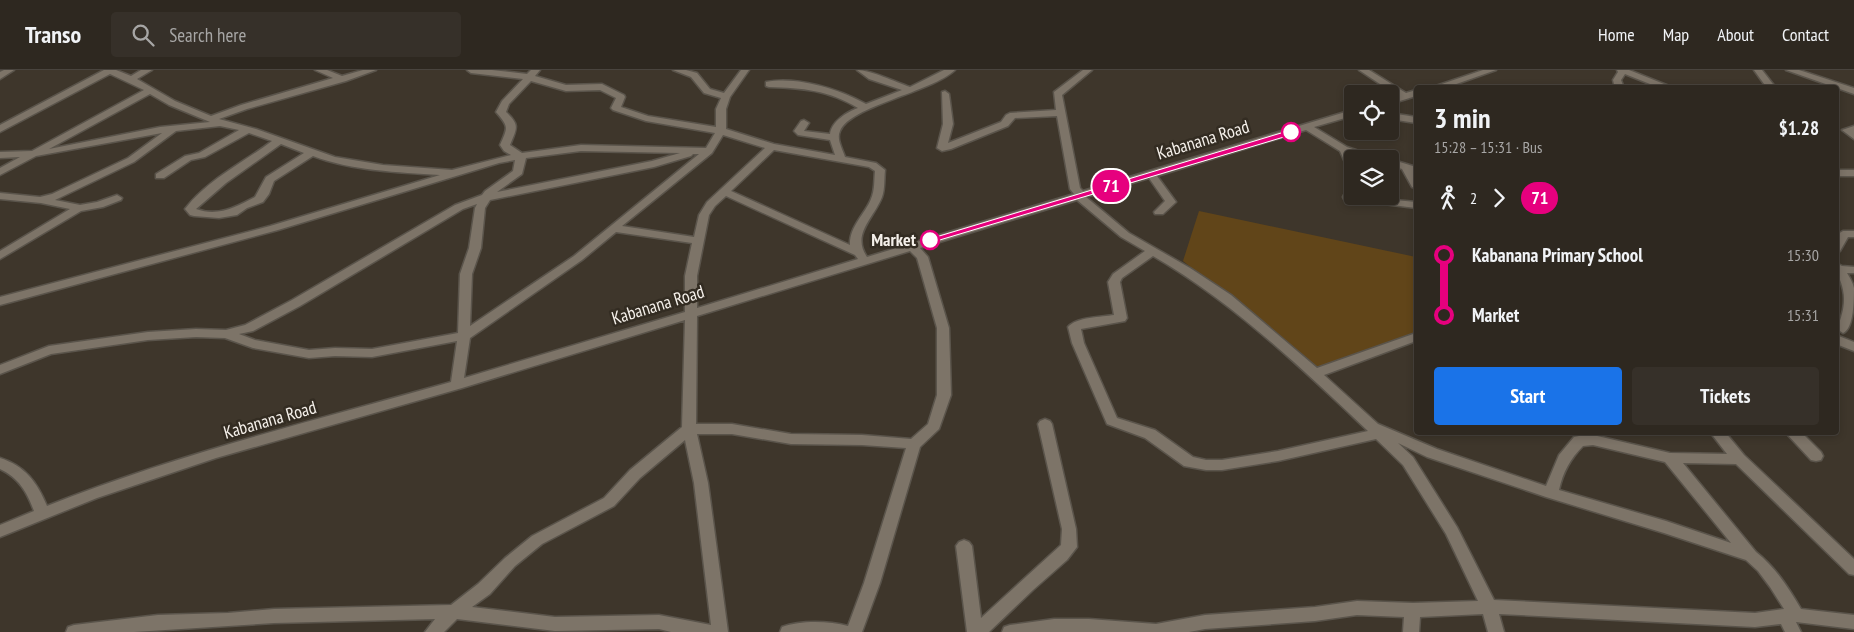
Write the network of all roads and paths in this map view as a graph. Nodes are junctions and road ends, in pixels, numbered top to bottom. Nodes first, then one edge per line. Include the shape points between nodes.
1 (10, 70) edge
2 (108, 70) edge
3 (148, 70) edge
4 (319, 70) edge
5 (372, 70) edge
6 (471, 70) edge
7 (536, 70) edge
8 (677, 70) edge
9 (745, 70) edge
10 (861, 70) edge
11 (951, 70) edge
12 (1088, 70) edge
13 (1363, 70) edge
14 (1492, 70) edge
15 (1622, 70) edge
16 (1758, 70) edge
17 (1790, 70) edge
18 (0, 76) edge
19 (528, 77) junction
20 (131, 79) junction
21 (343, 79) junction
22 (769, 84) dead end
23 (1444, 85) edge
24 (1619, 85) edge
25 (1662, 85) edge
26 (1770, 85) edge
27 (1838, 85) edge
28 (1839, 85) edge
29 (909, 89) junction
30 (151, 90) junction
31 (1854, 90) edge
32 (945, 94) dead end
33 (1414, 94) edge
34 (1405, 96) junction
35 (726, 97) junction
36 (1399, 98) edge
37 (864, 107) junction
38 (1060, 113) junction
39 (1344, 115) edge
40 (1399, 117) edge
41 (1414, 120) edge
42 (216, 121) junction
43 (804, 123) dead end
44 (174, 128) junction
45 (1307, 128) junction
46 (0, 129) edge
47 (1854, 129) edge
48 (247, 130) junction
49 (719, 135) junction
50 (1854, 136) edge
51 (834, 138) junction
52 (280, 140) junction
53 (772, 147) junction
54 (1344, 149) joint
55 (1347, 150) edge
56 (709, 151) junction
57 (312, 152) junction
58 (692, 152) junction
59 (34, 153) junction
60 (0, 155) edge
61 (521, 156) junction
62 (842, 160) junction
63 (1399, 165) edge
64 (1399, 165) edge
65 (470, 169) junction
66 (1414, 169) edge
67 (0, 172) edge
68 (1839, 173) edge
69 (1854, 173) edge
70 (1151, 174) junction
71 (160, 176) dead end
72 (1414, 181) edge
73 (724, 191) junction
74 (1079, 195) junction
75 (0, 196) edge
76 (117, 198) dead end
77 (484, 198) junction
78 (40, 200) junction
79 (1399, 203) edge
80 (1414, 205) edge
81 (77, 209) junction
82 (1159, 212) dead end
83 (613, 228) junction
84 (1854, 234) edge
85 (700, 241) junction
86 (1839, 242) edge
87 (912, 246) junction
88 (1152, 251) junction
89 (1, 255) edge
90 (861, 256) junction
91 (1839, 268) edge
92 (1839, 270) edge
93 (1854, 270) edge
94 (1839, 287) edge
95 (1850, 289) junction
96 (0, 301) edge
97 (691, 313) junction
98 (1842, 332) edge
99 (226, 334) junction
100 (464, 336) junction
101 (1414, 338) edge
102 (1854, 347) edge
103 (0, 370) edge
104 (1316, 373) junction
105 (457, 385) junction
106 (1044, 424) dead end
107 (689, 429) junction
108 (1376, 430) junction
109 (1719, 435) edge
110 (1795, 435) edge
111 (914, 444) junction
112 (1816, 456) dead end
113 (1670, 458) junction
114 (1739, 459) junction
115 (0, 464) edge
116 (1551, 493) junction
117 (43, 514) junction
118 (0, 531) edge
119 (964, 546) dead end
120 (1751, 556) junction
121 (1854, 569) edge
122 (1489, 608) junction
123 (1413, 610) junction
124 (454, 612) junction
125 (1790, 615) junction
126 (1854, 622) edge
127 (82, 632) edge
128 (433, 632) edge
129 (711, 632) edge
130 (720, 632) edge
131 (788, 632) edge
132 (846, 632) edge
133 (854, 632) edge
134 (977, 632) edge
135 (1010, 632) edge
136 (1411, 632) edge
137 (1496, 632) edge
138 (1793, 632) edge

1 - 18 street
2 - 20 street
2 - 46 street
3 - 20 street
4 - 21 street
5 - 21 street
6 - 19 street
7 - 19 street
8 - 35 street via 694,75 707,92
9 - 35 street
10 - 29 street
11 - 29 street
12 - 38 street via 1057,94
13 - 34 street
14 - 23 street
15 - 24 street via 1617,80
15 - 25 street
16 - 26 street
17 - 27 street
19 - 49 street via 566,88 602,87 620,97 616,108 626,113 691,125
19 - 61 street via 505,102 501,112 510,121 512,129 505,145
20 - 30 street
21 - 42 street via 244,107
22 - 37 street via 838,92
28 - 31 street
29 - 37 street
30 - 42 street via 172,103
30 - 59 street
32 - 38 street via 948,124 942,148 1005,124 1013,115
33 - 34 street
34 - 36 street
35 - 49 street via 721,109
37 - 51 street via 841,121
38 - 74 street via 1075,189
39 - 45 street, Kabanana Road
40 - 41 street
42 - 44 street via 206,126
42 - 48 street
43 - 51 street via 799,131 802,133
44 - 59 street
44 - 78 street via 131,160 102,176 55,197
45 - 54 street
45 - 70 street, Kabanana Road
47 - 50 street via 1846,130
48 - 52 street
48 - 71 street via 202,155 188,158
49 - 53 street
49 - 56 street
51 - 62 street
52 - 57 street
52 - 57 street via 218,182 190,209 194,213 222,215 252,205 264,195 270,179
53 - 62 street
53 - 73 street
54 - 55 street
56 - 58 street
56 - 83 street
57 - 65 street via 333,160 383,168 452,173
58 - 61 street via 581,148
58 - 77 street via 654,164
59 - 60 street
59 - 67 street
61 - 65 street
61 - 77 street via 518,172
62 - 90 street via 872,164 880,170 877,196 858,227 856,240
63 - 66 street
64 - 72 street via 1406,167
65 - 96 street via 274,228
68 - 69 street
70 - 74 street, Kabanana Road
70 - 82 street via 1171,202
73 - 85 street via 704,215
73 - 90 street
74 - 87 street, Kabanana Road
74 - 88 street via 1125,235
75 - 78 street
76 - 81 street via 99,206
77 - 99 street via 459,207 249,328
77 - 100 street via 475,248 466,274
78 - 81 street via 76,206
79 - 80 street
81 - 89 street
83 - 85 street
83 - 100 street via 578,258
84 - 86 street via 1843,234
85 - 97 street via 691,276
87 - 90 street, Kabanana Road
87 - 111 street via 922,257 943,328 944,395 934,426
88 - 104 street via 1227,298
88 - 108 street via 1116,276 1114,282 1121,318 1074,327 1078,344 1112,421 1150,434 1190,462 1206,465 1278,456 1365,438
90 - 97 street, Kabanana Road
91 - 93 street
92 - 95 street
94 - 95 street
95 - 98 street via 1852,306
97 - 105 street, Kabanana Road
97 - 107 street
98 - 102 street
99 - 100 street via 253,344 309,354 372,353
99 - 103 street via 148,336 49,350
100 - 105 street
101 - 104 street
104 - 108 street
105 - 117 street, Kabanana Road via 213,454
106 - 134 street via 1069,529 1070,547
107 - 111 street via 732,429 791,439
107 - 124 street via 635,474 609,502 537,540
107 - 130 street via 701,483
108 - 116 street via 1432,454
108 - 122 street via 1408,461 1452,531
109 - 114 street
110 - 112 street
111 - 133 street
113 - 114 street
113 - 116 street via 1593,440 1579,441 1556,471
113 - 120 street
114 - 121 street
115 - 117 street via 28,480
116 - 120 street
117 - 118 street, Kabanana Road
119 - 134 street
120 - 125 street via 1776,582
122 - 123 street
122 - 125 street via 1755,620
122 - 137 street
123 - 135 street via 1357,608 1204,622 1156,630 1054,626
123 - 136 street
124 - 127 street via 158,622
124 - 128 street
124 - 129 street via 555,624 659,622
125 - 126 street
125 - 138 street
131 - 132 street

